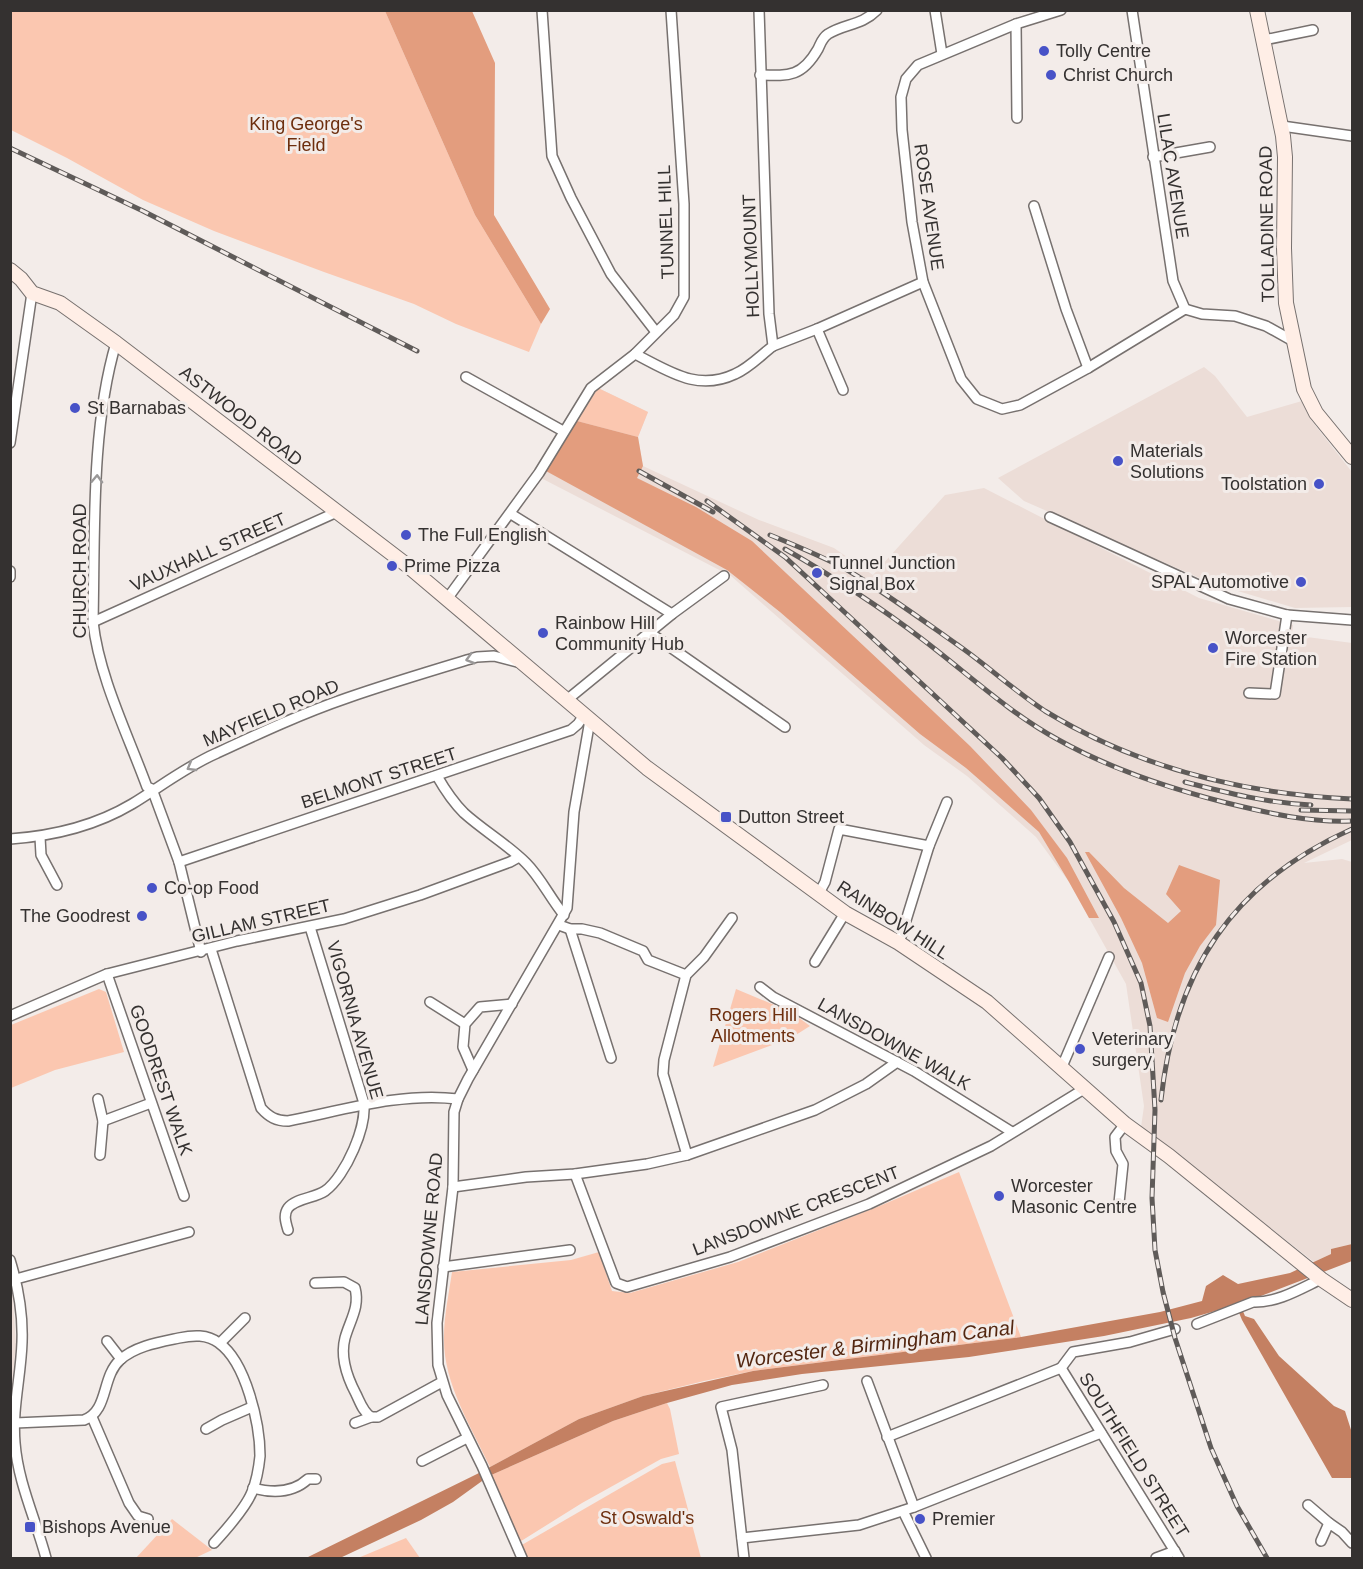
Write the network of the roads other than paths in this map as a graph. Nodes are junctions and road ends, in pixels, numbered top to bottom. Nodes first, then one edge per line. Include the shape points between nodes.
1 (542, 10) edge
2 (671, 10) edge
3 (759, 10) edge
4 (877, 10) edge
5 (935, 10) edge
6 (1061, 10) edge
7 (1132, 10) edge
8 (1257, 10) edge
9 (1016, 24) junction
10 (1313, 30) dead end
11 (1264, 40) junction
12 (942, 54) junction
13 (760, 75) junction
14 (1017, 118) dead end
15 (1282, 126) junction
16 (1353, 136) edge
17 (1210, 147) dead end
18 (1153, 157) junction
19 (1034, 206) dead end
20 (10, 270) edge
21 (923, 282) junction
22 (32, 293) junction
23 (1185, 309) junction
24 (817, 329) junction
25 (656, 332) junction
26 (1293, 341) junction
27 (116, 343) junction
28 (773, 346) junction
29 (635, 354) junction
30 (1088, 368) junction
31 (466, 377) dead end
32 (843, 390) dead end
33 (563, 431) junction
34 (10, 443) edge
35 (1353, 457) edge
36 (337, 512) junction
37 (511, 514) junction
38 (1050, 518) dead end
39 (10, 571) edge
40 (724, 576) dead end
41 (10, 577) edge
42 (447, 599) junction
43 (672, 614) junction
44 (1287, 615) junction
45 (1353, 620) edge
46 (93, 622) junction
47 (650, 633) junction
48 (526, 665) junction
49 (1250, 693) dead end
50 (568, 699) junction
51 (587, 718) junction
52 (785, 727) dead end
53 (437, 776) junction
54 (152, 789) junction
55 (947, 802) dead end
56 (40, 837) junction
57 (10, 839) edge
58 (929, 846) junction
59 (519, 857) junction
60 (179, 862) junction
61 (57, 885) dead end
62 (819, 893) junction
63 (845, 913) junction
64 (564, 915) junction
65 (732, 918) dead end
66 (559, 924) junction
67 (310, 927) junction
68 (570, 929) junction
69 (899, 943) junction
70 (206, 950) junction
71 (1108, 957) dead end
72 (815, 962) dead end
73 (107, 974) junction
74 (686, 975) junction
75 (760, 987) dead end
76 (430, 1002) dead end
77 (512, 1004) junction
78 (10, 1016) edge
79 (465, 1023) junction
80 (611, 1058) dead end
81 (897, 1062) junction
82 (1061, 1069) junction
83 (473, 1070) junction
84 (1084, 1089) junction
85 (98, 1099) dead end
86 (458, 1099) junction
87 (151, 1103) junction
88 (364, 1105) junction
89 (103, 1121) junction
90 (1125, 1124) junction
91 (1012, 1132) junction
92 (100, 1155) dead end
93 (687, 1155) junction
94 (575, 1174) junction
95 (453, 1187) junction
96 (184, 1196) dead end
97 (1119, 1203) dead end
98 (288, 1230) dead end
99 (189, 1232) dead end
100 (570, 1250) dead end
101 (10, 1260) edge
102 (443, 1267) junction
103 (351, 1272) dead end
104 (1319, 1277) junction
105 (16, 1279) junction
106 (344, 1282) junction
107 (315, 1283) dead end
108 (1353, 1300) edge
109 (245, 1318) dead end
110 (1197, 1324) dead end
111 (1174, 1329) dead end
112 (107, 1341) dead end
113 (220, 1343) junction
114 (121, 1359) junction
115 (1061, 1368) junction
116 (867, 1381) dead end
117 (442, 1382) junction
118 (823, 1385) dead end
119 (252, 1407) junction
120 (92, 1417) junction
121 (371, 1417) junction
122 (15, 1423) junction
123 (355, 1424) dead end
124 (206, 1429) dead end
125 (1101, 1433) junction
126 (887, 1437) junction
127 (467, 1438) junction
128 (422, 1461) dead end
129 (14, 1464) edge
130 (316, 1479) dead end
131 (253, 1488) junction
132 (1308, 1505) dead end
133 (914, 1507) junction
134 (903, 1511) junction
135 (148, 1519) dead end
136 (1329, 1523) junction
137 (742, 1538) junction
138 (1321, 1541) dead end
139 (214, 1543) dead end
140 (1353, 1543) edge
141 (1177, 1555) edge
142 (46, 1558) edge
143 (522, 1558) edge
144 (744, 1558) edge
145 (926, 1558) edge
146 (1156, 1558) edge

1 - 25 street via 552,156 611,274
2 - 25 street, TUNNEL HILL via 684,204 684,297 674,315
3 - 13 street, HOLLYMOUNT
4 - 13 street via 864,22 838,28 824,37 807,66 790,76
5 - 12 street
6 - 9 street, ROSE AVENUE
7 - 18 street, LILAC AVENUE
8 - 11 main road, TOLLADINE ROAD
9 - 12 street, ROSE AVENUE
9 - 14 street
10 - 11 street
11 - 15 main road, TOLLADINE ROAD
12 - 21 street, ROSE AVENUE via 918,65 906,79 901,97 912,222
13 - 28 street, HOLLYMOUNT
15 - 16 street
15 - 26 main road, TOLLADINE ROAD via 1286,303
17 - 18 street
18 - 23 street, LILAC AVENUE via 1173,281
19 - 30 street
20 - 22 main road, ASTWOOD ROAD
21 - 24 street
21 - 30 street, ROSE AVENUE via 961,380 977,399 1002,409 1020,405
22 - 27 main road, ASTWOOD ROAD via 60,303
22 - 34 street
23 - 26 street via 1234,316 1266,326
23 - 30 street, ROSE AVENUE
24 - 28 street
24 - 32 street
25 - 29 street, TUNNEL HILL
26 - 35 main road, TOLLADINE ROAD via 1304,389 1316,413
27 - 36 main road, ASTWOOD ROAD
46 -> 27 street, CHURCH ROAD via 98,463 105,386
28 - 29 street via 737,374 700,382
29 - 33 street, TUNNEL HILL via 591,388
31 - 33 street
33 - 37 street, TUNNEL HILL
36 - 42 main road, ASTWOOD ROAD
36 - 46 street, VAUXHALL STREET
37 - 42 street, TUNNEL HILL
37 - 43 street
38 - 44 street via 1208,591
39 - 41 street
40 - 43 street
42 - 48 main road, RAINBOW HILL
43 - 47 street
44 - 45 street
44 - 49 street via 1275,694
46 - 54 street, CHURCH ROAD via 106,678 147,787
47 - 50 street
47 - 52 street
48 - 50 main road, RAINBOW HILL
48 -> 54 street, MAYFIELD ROAD via 494,656 477,657 346,698 213,754
50 - 51 main road, RAINBOW HILL
51 - 53 street, BELMONT STREET via 570,730
51 - 62 main road, RAINBOW HILL via 647,768
51 - 64 street, LANSDOWNE ROAD
53 - 59 street via 464,813
53 - 60 street, BELMONT STREET
54 - 56 street, MAYFIELD ROAD via 87,825
54 - 60 street, CHURCH ROAD
55 - 58 street
56 - 57 street, MAYFIELD ROAD
56 - 61 street via 41,855
58 - 62 street via 839,829
58 - 69 street
59 - 64 street via 539,877
59 - 67 street, GILLAM STREET via 420,895
60 - 70 street, CHURCH ROAD
62 - 63 main road, RAINBOW HILL
63 - 69 main road, RAINBOW HILL
63 - 72 street
64 - 66 street, LANSDOWNE ROAD
65 - 74 street
66 - 68 street
66 - 77 street, LANSDOWNE ROAD
67 - 70 street, GILLAM STREET
67 - 88 street, VIGORNIA AVENUE
68 - 74 street via 600,933 643,951 648,960
68 - 80 street
69 - 82 main road, RAINBOW HILL via 987,1002
70 - 73 street, GILLAM STREET
70 - 88 street, CHURCH ROAD via 261,1108 268,1116 288,1121
71 - 82 street
73 - 78 street, GILLAM STREET
73 - 87 street, GOODREST WALK
74 - 93 street via 663,1074
75 - 81 street, LANSDOWNE WALK
76 - 79 street
77 - 79 street via 480,1007
77 - 83 street, LANSDOWNE ROAD
79 - 83 street via 463,1047
81 - 91 street, LANSDOWNE WALK
81 - 93 street via 866,1084 815,1110
82 - 84 main road, RAINBOW HILL
83 - 86 street, LANSDOWNE ROAD
84 - 90 main road, RAINBOW HILL
84 - 91 street, LANSDOWNE CRESCENT
85 - 89 street
86 - 88 street via 432,1095
86 - 95 street, LANSDOWNE ROAD via 454,1112
87 - 89 street
87 - 96 street, GOODREST WALK
88 - 98 street, VIGORNIA AVENUE via 364,1120 343,1172 325,1191 289,1207 285,1214
89 - 92 street
90 - 97 street via 1115,1137 1116,1151 1123,1164
90 - 104 main road, RAINBOW HILL
91 - 94 street, LANSDOWNE CRESCENT via 991,1146 869,1204 730,1257 627,1287 616,1283
93 - 94 street
94 - 95 street
95 - 102 street, LANSDOWNE ROAD
99 - 105 street
100 - 102 street
101 - 105 street
102 - 117 street, LANSDOWNE ROAD via 437,1350
103 - 106 street
104 - 108 main road, RAINBOW HILL
104 - 110 street via 1292,1294 1253,1302
105 - 122 street via 22,1341
106 - 107 street
106 - 121 street via 355,1288 358,1299 345,1339 344,1360 353,1388
109 - 113 street
111 - 115 street via 1073,1353
112 - 114 street
113 - 114 street via 196,1335 139,1348
113 - 119 street via 241,1372
114 - 120 street
115 - 125 street, SOUTHFIELD STREET
115 - 126 street
116 - 126 street
117 - 121 street via 378,1417
117 - 127 street, LANSDOWNE ROAD
118 - 137 street via 721,1407 732,1450
119 - 124 street
119 - 131 street via 260,1458
120 - 122 street
120 - 135 street via 129,1503 138,1516
121 - 123 street
122 - 129 street
125 - 133 street
125 - 141 street, SOUTHFIELD STREET
126 - 133 street
127 - 128 street
127 - 143 street, LANSDOWNE ROAD
129 - 142 street
130 - 131 street via 275,1492
131 - 139 street
132 - 136 street
133 - 134 street
134 - 137 street via 859,1525
134 - 145 street
136 - 138 street
136 - 140 street
137 - 144 street
141 - 146 street

